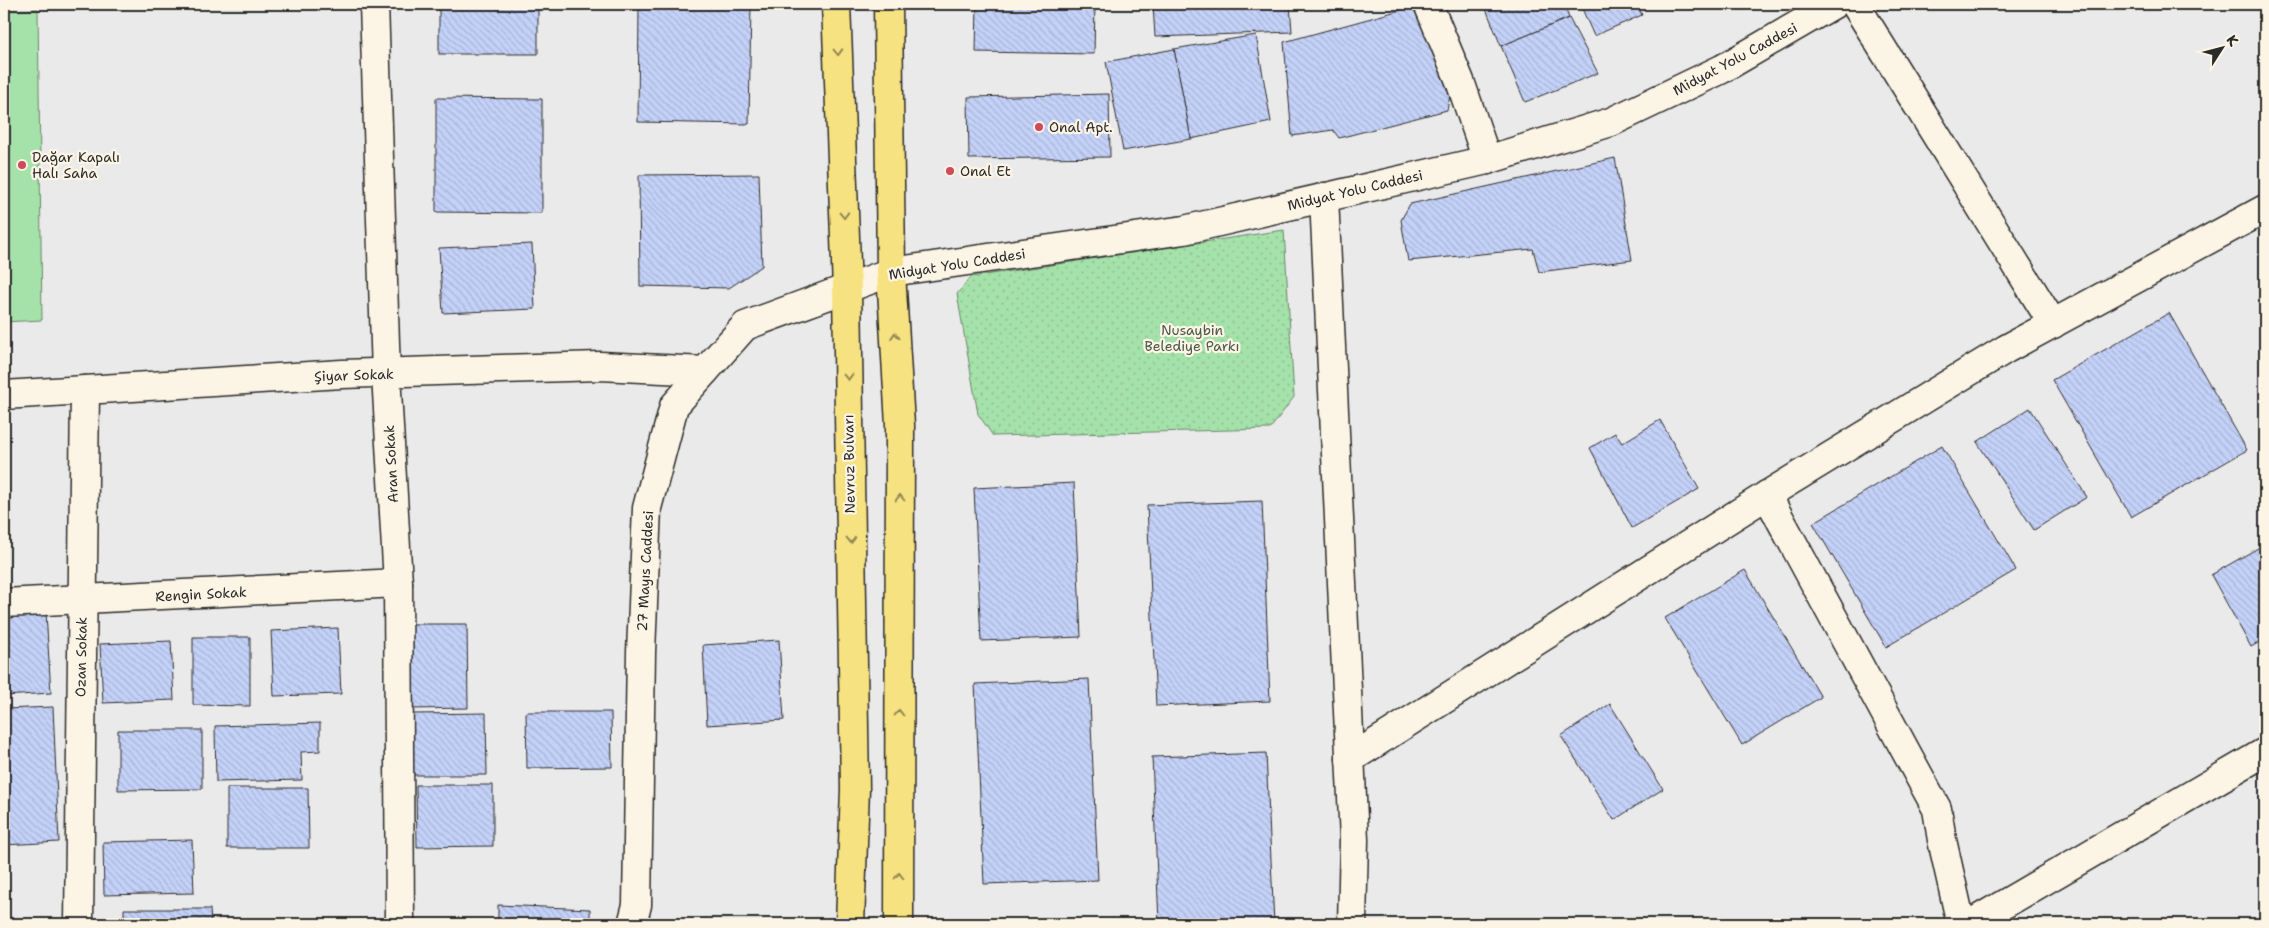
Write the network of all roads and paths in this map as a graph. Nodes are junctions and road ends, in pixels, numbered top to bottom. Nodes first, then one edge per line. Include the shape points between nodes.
1 (374, 4) edge
2 (836, 4) edge
3 (888, 4) edge
4 (1428, 4) edge
5 (1834, 4) edge
6 (1856, 4) edge
7 (1488, 160) junction
8 (1324, 197) junction
9 (2265, 209) edge
10 (892, 272) junction
11 (847, 289) junction
12 (2053, 324) junction
13 (705, 371) junction
14 (386, 374) junction
15 (85, 390) junction
16 (4, 395) edge
17 (1767, 495) junction
18 (398, 583) junction
19 (82, 601) junction
20 (4, 603) edge
21 (2265, 752) edge
22 (1350, 758) junction
23 (79, 924) edge
24 (400, 924) edge
25 (632, 924) edge
26 (850, 924) edge
27 (899, 924) edge
28 (1352, 924) edge
29 (1961, 924) edge
30 (1970, 924) edge

1 - 14 street, Aran Sokak
2 -> 11 main road, Nevruz Bulvarı
3 - 10 main road
4 - 7 street
5 - 7 street, Midyat Yolu Caddesi via 1722,69 1611,122
6 - 12 street
7 - 8 street, Midyat Yolu Caddesi
8 - 10 street, Midyat Yolu Caddesi via 1184,230
8 - 22 street
9 - 12 street
10 - 11 street, Midyat Yolu Caddesi
27 -> 10 main road via 900,425
11 - 13 street, 27 Mayıs Caddesi via 745,326
11 -> 26 main road, Nevruz Bulvarı via 855,789
12 - 17 street via 2006,349
13 - 14 street, Şiyar Sokak via 600,366
13 - 25 street, 27 Mayıs Caddesi via 674,406 647,508 641,652 638,905
14 - 15 street, Şiyar Sokak
14 - 18 street, Aran Sokak
15 - 16 street, Şiyar Sokak
15 - 19 street, Ozan Sokak
17 - 22 street
17 - 29 street via 1937,809
18 - 19 street, Rengin Sokak
18 - 24 street, Aran Sokak
19 - 20 street, Rengin Sokak
19 - 23 street, Ozan Sokak
21 - 30 street
22 - 28 street via 1354,840

